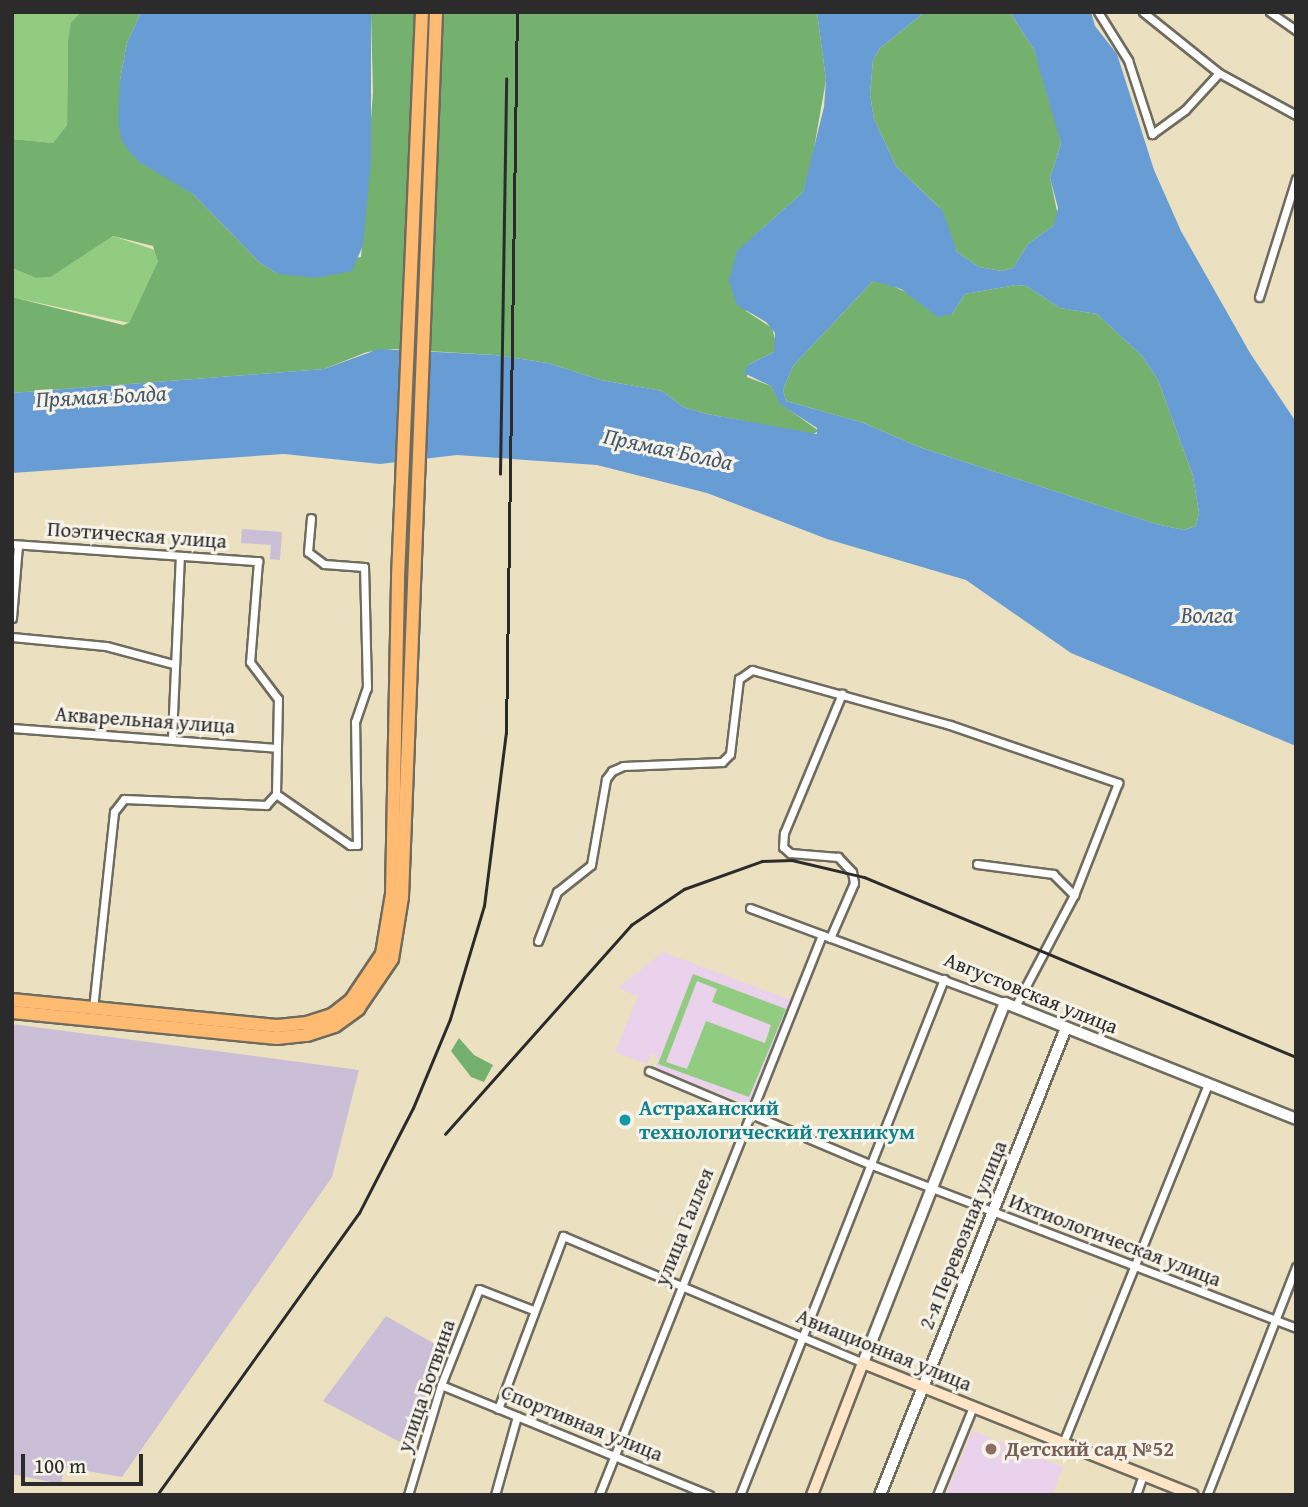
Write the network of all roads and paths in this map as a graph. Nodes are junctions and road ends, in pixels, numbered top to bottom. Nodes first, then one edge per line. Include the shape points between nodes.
1 (422, 12) edge
2 (436, 12) edge
3 (1098, 12) edge
4 (1143, 12) edge
5 (1270, 12) edge
6 (1296, 30) edge
7 (1219, 73) junction
8 (1296, 116) edge
9 (1296, 179) edge
10 (417, 286) junction
11 (1259, 297) dead end
12 (312, 518) dead end
13 (15, 545) edge
14 (180, 556) junction
15 (12, 618) edge
16 (12, 637) edge
17 (173, 664) junction
18 (842, 694) junction
19 (12, 728) edge
20 (172, 737) junction
21 (276, 748) junction
22 (276, 794) junction
23 (977, 864) dead end
24 (1074, 895) junction
25 (750, 908) dead end
26 (826, 937) junction
27 (538, 941) dead end
28 (944, 979) junction
29 (12, 1000) edge
30 (1010, 1005) junction
31 (93, 1007) junction
32 (12, 1012) edge
33 (1066, 1028) junction
34 (649, 1071) dead end
35 (1208, 1085) junction
36 (750, 1113) junction
37 (1296, 1119) edge
38 (872, 1165) junction
39 (933, 1189) junction
40 (993, 1212) junction
41 (1133, 1266) junction
42 (1296, 1266) edge
43 (680, 1284) junction
44 (533, 1310) junction
45 (1274, 1320) junction
46 (1296, 1328) edge
47 (804, 1338) junction
48 (863, 1363) junction
49 (441, 1385) junction
50 (923, 1387) junction
51 (973, 1407) junction
52 (498, 1409) junction
53 (517, 1416) junction
54 (1063, 1443) junction
55 (613, 1453) junction
56 (1143, 1475) junction
57 (704, 1494) edge
58 (408, 1495) edge
59 (495, 1495) edge
60 (599, 1495) edge
61 (740, 1495) edge
62 (813, 1495) edge
63 (880, 1495) edge
64 (937, 1495) edge
65 (1136, 1495) edge
66 (1193, 1495) edge
67 (1207, 1495) edge

1 - 10 highway
2 - 10 highway
3 - 7 street via 1128,60 1152,134 1185,110
4 - 7 street
5 - 6 street
7 - 8 street
9 - 11 street
10 - 31 highway via 398,577 389,928 368,981 332,1014 287,1025
10 - 32 highway via 399,930 392,959 377,987 335,1026 277,1038
12 - 22 street via 308,552 324,564 364,567 367,688 355,722 357,845 349,845
13 - 14 street, Поэтическая улица
13 - 15 street
14 - 17 street
14 - 21 street, Поэтическая улица via 258,561 250,662 278,699
16 - 17 street via 106,646
17 - 20 street
18 - 24 street via 950,725 1118,783
18 - 26 street, улица Галлея via 783,847 790,853 838,857 852,872 854,883
18 - 27 street via 752,670 739,680 730,754 722,762 623,766 612,771 606,779 591,865 557,892
19 - 20 street, Акварельная улица
20 - 21 street, Акварельная улица
21 - 22 street
22 - 31 street via 266,805 124,800 114,813
23 - 24 street via 1053,874
24 - 30 street
25 - 26 street, Августовская улица
26 - 28 street, Августовская улица
26 - 36 street, улица Галлея
28 - 30 street, Августовская улица
28 - 38 street
29 - 31 highway
30 - 33 street, Августовская улица
30 - 39 street
33 - 35 street, Августовская улица
33 - 40 street, 2-я Перевозная улица
34 - 36 street, Ихтиологическая улица
35 - 37 street, Августовская улица
35 - 41 street
36 - 38 street, Ихтиологическая улица
36 - 43 street, улица Галлея
38 - 39 street, Ихтиологическая улица
38 - 47 street
39 - 40 street, Ихтиологическая улица
39 - 48 street
40 - 41 street, Ихтиологическая улица
40 - 50 street, 2-я Перевозная улица
41 - 45 street, Ихтиологическая улица
41 - 54 street
42 - 45 street
43 - 44 street, Авиационная улица via 563,1236
43 - 47 street, Авиационная улица
43 - 55 street, улица Галлея
44 - 49 street, улица Ботвина via 478,1289
44 - 52 street
45 - 46 street, Ихтиологическая улица
45 - 67 street
47 - 48 street, Авиационная улица
47 - 61 street
48 - 50 main road, Авиационная улица
48 - 62 main road
49 - 52 street, Спортивная улица
49 - 58 street, улица Ботвина
50 - 51 main road, Авиационная улица
50 - 63 street, 2-я Перевозная улица
51 - 54 main road, Авиационная улица
51 - 64 street
52 - 53 street, Спортивная улица
53 - 55 street, Спортивная улица
53 - 59 street
54 - 56 main road, Авиационная улица
55 - 57 street, Спортивная улица
55 - 60 street, улица Галлея
56 - 65 street
56 - 66 main road, Авиационная улица

